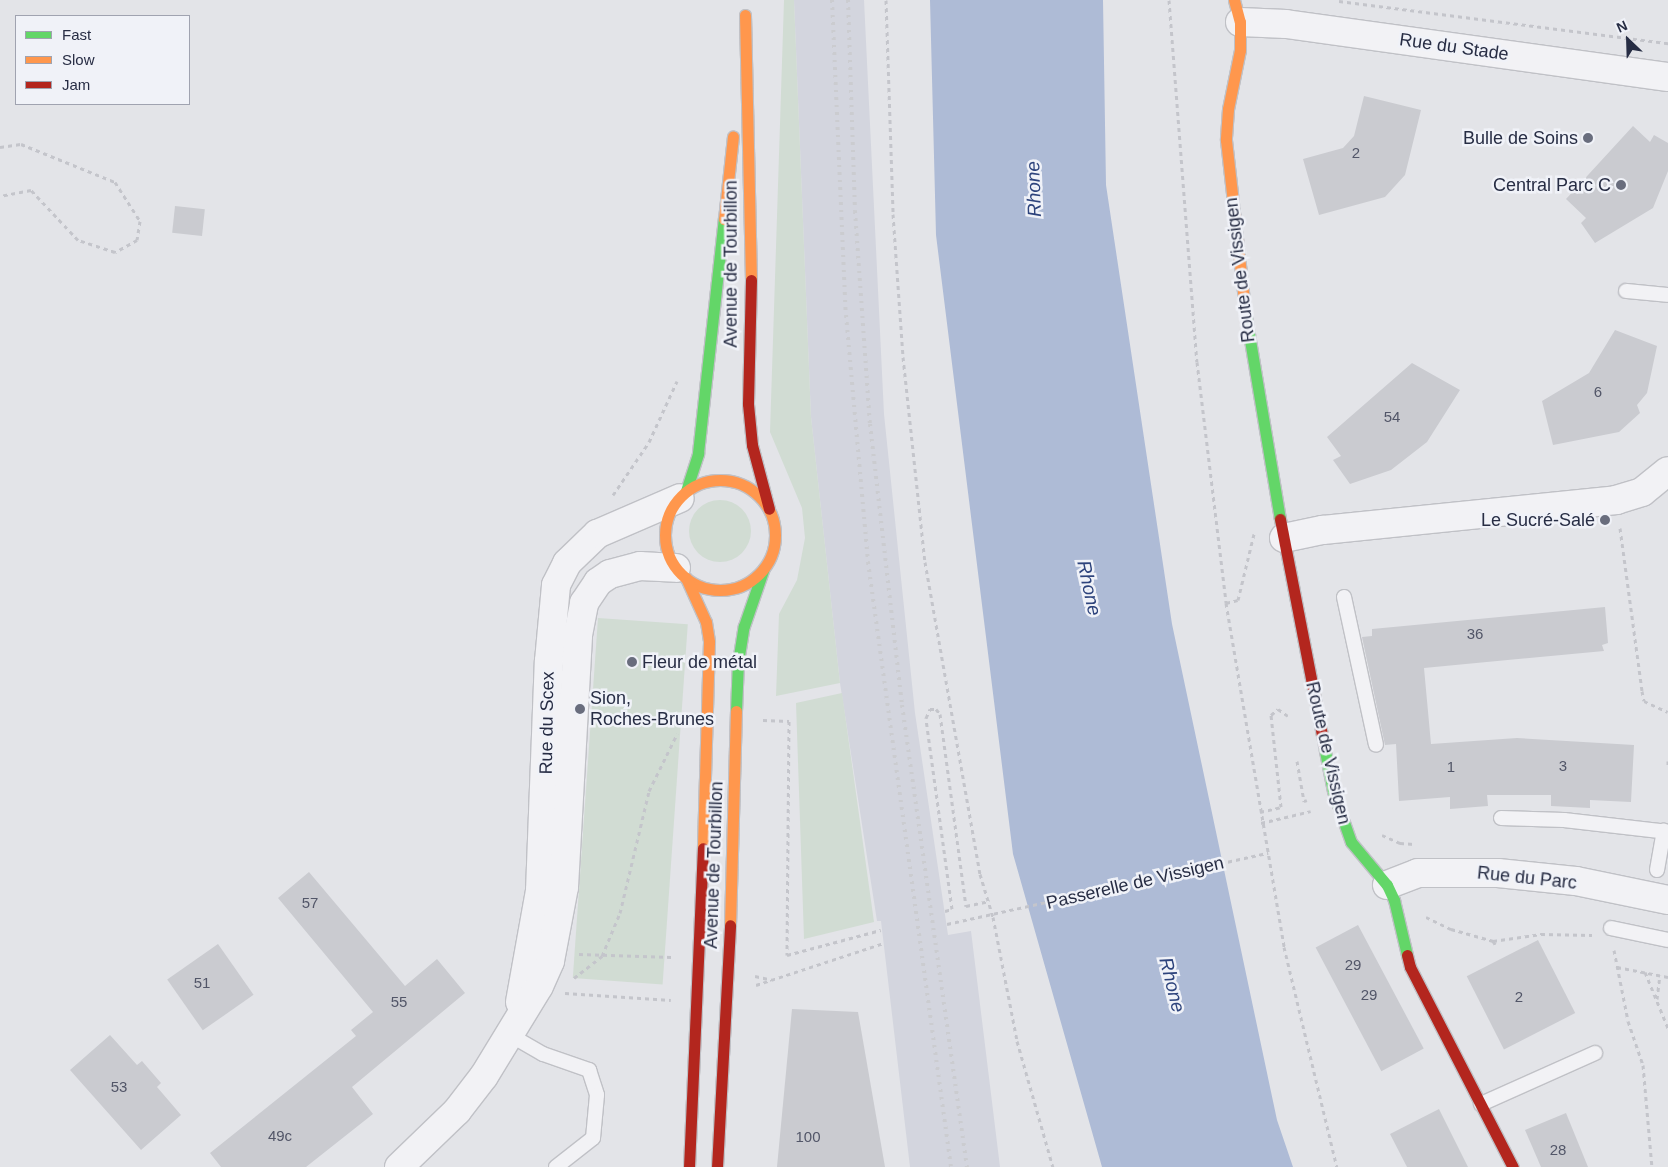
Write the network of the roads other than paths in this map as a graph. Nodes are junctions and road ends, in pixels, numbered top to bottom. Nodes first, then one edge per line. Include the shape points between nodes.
1 (746, 0) edge
2 (1237, 11) edge
3 (745, 15) junction
4 (1668, 76) edge
5 (1626, 290) dead end
6 (1668, 295) edge
7 (1668, 471) edge
8 (683, 494) junction
9 (769, 509) junction
10 (1284, 538) junction
11 (764, 568) junction
12 (681, 573) junction
13 (1344, 597) dead end
14 (1376, 745) dead end
15 (1501, 818) dead end
16 (1666, 832) edge
17 (1657, 870) dead end
18 (1388, 885) junction
19 (1668, 900) edge
20 (1612, 932) road end
21 (1668, 940) edge
22 (515, 1026) junction
23 (1595, 1053) dead end
24 (1481, 1104) junction
25 (399, 1167) edge
26 (556, 1167) edge
27 (689, 1167) edge
28 (718, 1167) edge
29 (1513, 1167) edge

1 - 3 main road, Avenue de Tourbillon
2 - 4 street, Rue du Stade via 1296,25
2 - 10 main road, Route de Vissigen via 1240,50 1228,109 1229,176 1250,351
3 - 8 main road, Avenue de Tourbillon via 698,453
3 - 9 main road, Avenue de Tourbillon via 750,299 748,404 752,445
5 - 6 lane
7 - 10 street via 1642,492 1616,500 1324,530
8 - 9 main road via 710,481 736,482 752,490
8 - 12 main road via 670,512 665,538
8 - 22 street, Rue du Scex via 597,534 566,563 556,585 549,661 540,891
9 - 11 main road via 774,543
10 - 18 main road, Route de Vissigen via 1338,810 1351,842
11 - 12 main road via 746,583 731,588 707,588
11 - 28 main road, Avenue de Tourbillon via 744,626 738,662 727,1010
12 - 22 street, Rue du Scex via 640,566 610,574 598,582 584,603 578,636 566,871 559,926 550,961
12 - 27 main road, Avenue de Tourbillon via 706,622 710,642 700,958
13 - 14 lane
15 - 16 lane via 1564,820
16 - 17 lane
18 - 19 street, Rue du Parc via 1418,873 1498,873 1576,882
18 - 24 main road, Route de Vissigen via 1410,967
20 - 21 lane
22 - 25 street, Rue du Scex via 457,1111
22 - 26 lane via 543,1054 589,1070 597,1095 593,1138
23 - 24 lane
24 - 29 main road, Route de Vissigen

